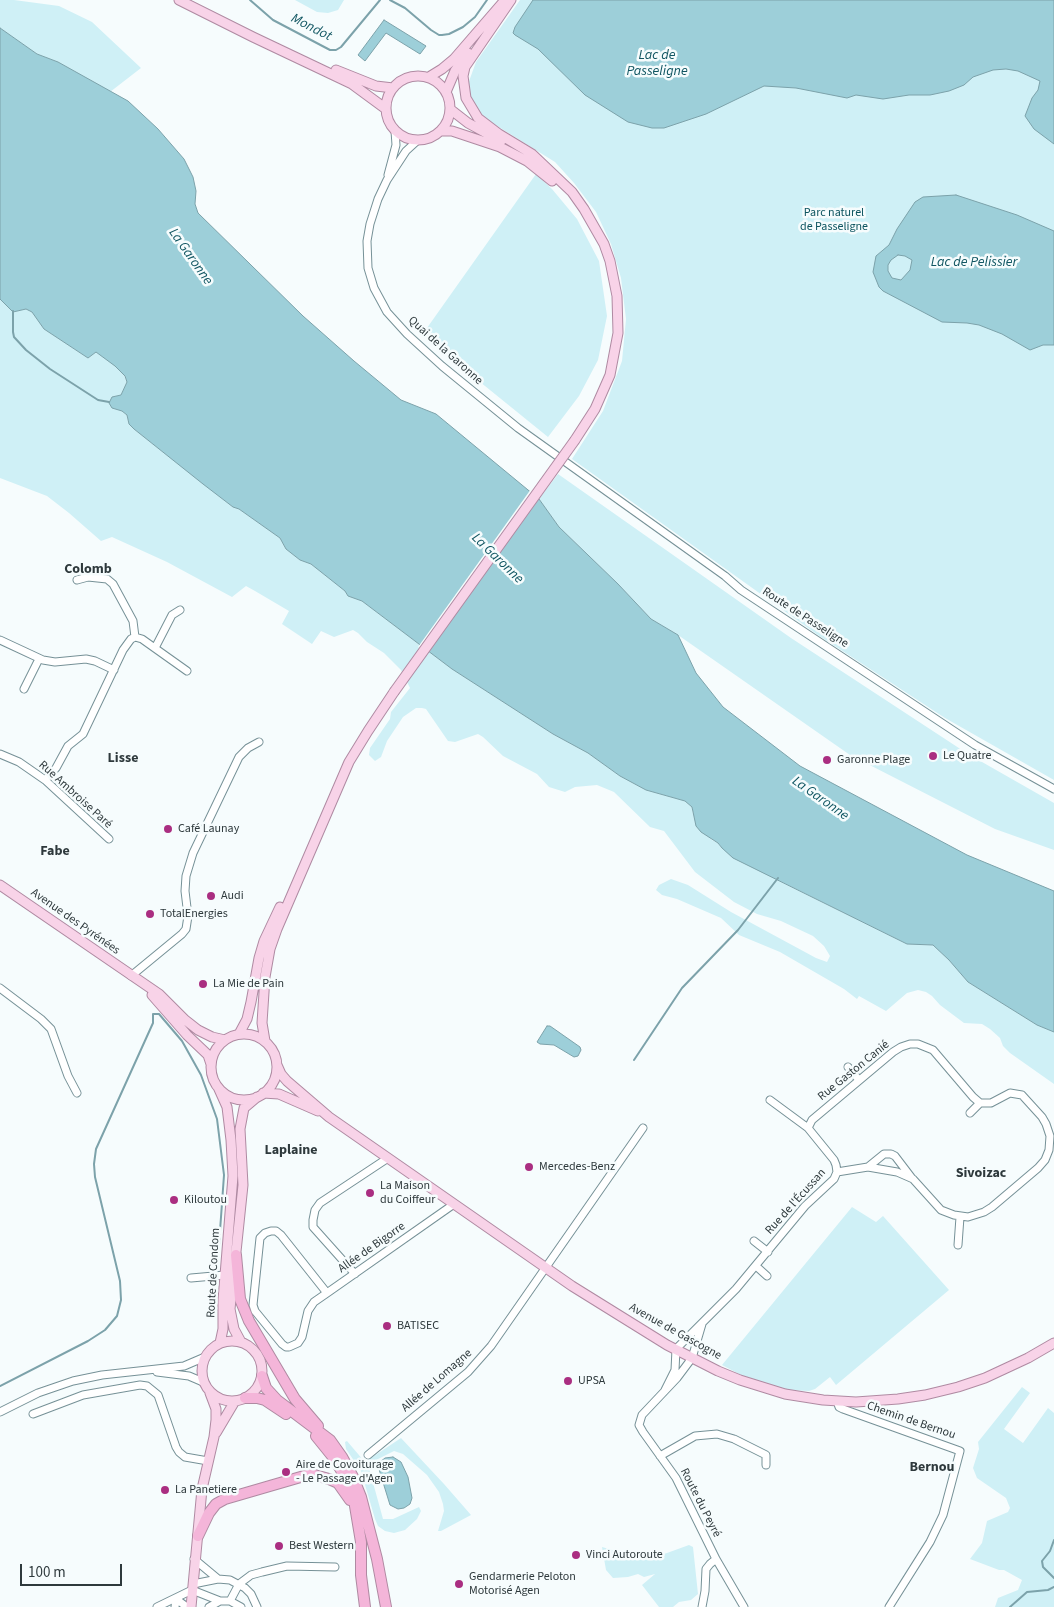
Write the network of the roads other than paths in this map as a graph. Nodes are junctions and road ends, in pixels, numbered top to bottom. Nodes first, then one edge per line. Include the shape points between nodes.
1 (179, 0) edge
2 (190, 0) edge
3 (506, 0) edge
4 (511, 0) edge
5 (429, 77) junction
6 (392, 88) junction
7 (446, 92) junction
8 (450, 109) junction
9 (386, 110) junction
10 (395, 131) junction
11 (441, 131) junction
12 (418, 140) junction
13 (554, 174) junction
14 (387, 180) junction
15 (574, 439) junction
16 (552, 454) joint
17 (77, 580) dead end
18 (180, 610) dead end
19 (135, 637) junction
20 (0, 640) edge
21 (155, 648) junction
22 (39, 659) junction
23 (114, 670) junction
24 (187, 671) dead end
25 (24, 689) dead end
26 (392, 691) junction
27 (259, 742) dead end
28 (0, 754) edge
29 (45, 780) junction
30 (1054, 789) edge
31 (109, 839) dead end
32 (0, 885) edge
33 (134, 978) junction
34 (0, 988) edge
35 (239, 1034) junction
36 (226, 1040) junction
37 (265, 1041) junction
38 (211, 1064) junction
39 (277, 1065) junction
40 (848, 1066) dead end
41 (859, 1080) junction
42 (218, 1087) junction
43 (77, 1093) dead end
44 (260, 1095) junction
45 (770, 1100) dead end
46 (980, 1103) junction
47 (970, 1113) dead end
48 (329, 1117) junction
49 (643, 1128) dead end
50 (808, 1128) junction
51 (1052, 1136) edge
52 (388, 1158) junction
53 (868, 1166) junction
54 (837, 1172) junction
55 (913, 1179) junction
56 (454, 1204) junction
57 (960, 1216) junction
58 (754, 1241) dead end
59 (958, 1245) dead end
60 (768, 1252) junction
61 (236, 1255) junction
62 (756, 1266) junction
63 (545, 1267) junction
64 (355, 1274) junction
65 (225, 1275) junction
66 (768, 1276) dead end
67 (191, 1278) dead end
68 (327, 1293) junction
69 (703, 1322) junction
70 (241, 1342) junction
71 (220, 1343) junction
72 (1054, 1344) edge
73 (676, 1350) junction
74 (205, 1357) junction
75 (692, 1358) junction
76 (134, 1371) junction
77 (262, 1376) junction
78 (203, 1382) junction
79 (665, 1390) junction
80 (210, 1393) junction
81 (240, 1400) junction
82 (837, 1402) junction
83 (0, 1412) edge
84 (33, 1414) dead end
85 (214, 1437) junction
86 (330, 1440) junction
87 (368, 1455) dead end
88 (660, 1456) junction
89 (208, 1461) junction
90 (766, 1466) dead end
91 (357, 1514) junction
92 (197, 1537) junction
93 (194, 1559) junction
94 (716, 1559) junction
95 (335, 1567) dead end
96 (218, 1579) junction
97 (239, 1584) junction
98 (192, 1587) junction
99 (220, 1601) junction
100 (230, 1601) junction
101 (176, 1603) edge
102 (158, 1607) edge
103 (189, 1607) edge
104 (209, 1607) edge
105 (241, 1607) edge
106 (257, 1607) edge
107 (366, 1607) edge
108 (386, 1607) edge
109 (702, 1607) edge
110 (744, 1607) edge
111 (889, 1607) edge

1 - 9 main road via 352,84
2 - 6 main road via 272,42 351,77
3 - 5 main road via 454,59
3 - 7 main road via 459,65
4 - 13 main road via 466,67 463,76 466,98 478,118 532,154
5 - 6 main road via 409,77
5 - 7 main road
6 - 9 main road
7 - 8 main road
8 - 11 main road
8 - 13 main road
9 - 10 main road
10 - 12 main road
10 - 14 street, Quai de la Garonne via 396,145
11 - 12 main road
11 - 15 main road via 462,133 500,147 548,176 586,222 605,258 613,290 613,344 602,384
12 - 14 street, Quai de la Garonne via 406,151
13 - 15 main road via 572,192 600,238 610,261 617,296 618,333 611,370 595,409
14 - 16 street, Quai de la Garonne via 378,198 367,241 368,268 379,298 398,324 428,353
15 - 26 main road, bridge
16 - 30 street, Route de Passeligne via 590,478 741,590 976,745
17 - 19 street via 88,577 107,579 113,584 133,621
18 - 21 street via 172,615
19 - 21 street
19 - 23 street via 123,650
20 - 22 street
21 - 24 street
22 - 23 street via 55,662 86,659
22 - 25 street
23 - 29 street via 83,734 68,746
26 - 35 main road via 345,762 271,924 259,958 252,1002
26 - 37 main road via 349,762 276,929 265,977 262,1023
27 - 33 street via 239,756 192,853 186,876 186,929
28 - 29 street, Rue Ambroise Paré via 19,762
29 - 31 street, Rue Ambroise Paré
32 - 33 main road, Avenue des Pyrénées
33 - 36 main road, Avenue des Pyrénées via 159,994 198,1030
33 - 38 main road, Avenue des Pyrénées via 202,1048
34 - 43 street via 51,1029
35 - 36 main road
35 - 37 main road
36 - 38 main road via 218,1046
37 - 39 main road
38 - 42 main road
39 - 44 main road via 270,1086
39 - 48 main road, Avenue de Gascogne via 287,1081
40 - 41 street
41 - 46 street, Rue Gaston Canié via 901,1047 918,1044 933,1050
41 - 50 street, Rue Gaston Canié via 812,1120
42 - 44 main road via 236,1098
42 - 65 main road, Route de Condom via 227,1107 232,1162
44 - 48 main road, Avenue de Gascogne via 279,1094
44 - 61 main road, Route de Condom via 244,1108 241,1117 243,1184
45 - 50 street, Rue de l'Écussan
46 - 47 street
46 - 51 street via 991,1103 1010,1093 1022,1095 1042,1118
48 - 52 main road, Avenue de Gascogne
49 - 63 street, Allée de Lomagne
50 - 54 street, Rue de l'Écussan via 834,1160
51 - 57 street via 1045,1160 1038,1168 984,1212
52 - 56 main road, Avenue de Gascogne
52 - 64 street via 320,1203 315,1210 314,1227
53 - 54 street
53 - 55 street
53 - 55 street via 884,1154 891,1154
54 - 60 street, Rue de l'Écussan
55 - 57 street via 938,1208
56 - 63 main road, Avenue de Gascogne
56 - 64 street, Allée de Bigorre
57 - 59 street
58 - 60 street
60 - 62 street, Rue de l'Écussan
61 - 70 main road, Route de Condom via 230,1309 234,1330
61 - 86 highway via 240,1299 249,1321 295,1399
62 - 66 street
62 - 69 street, Rue de l'Écussan
63 - 73 main road, Avenue de Gascogne
63 - 87 street, Allée de Lomagne via 477,1363
64 - 68 street, Allée de Bigorre
65 - 67 street
65 - 71 main road, Route de Condom
68 - 68 street, Allée de Bigorre via 310,1307 298,1343 289,1347 282,1344 253,1305 260,1238 271,1231 281,1235
69 - 73 street, Rue de l'Écussan
69 - 75 street, Rue de l'Écussan
70 - 71 main road
70 - 77 main road via 256,1352
71 - 74 main road
72 - 82 main road, Avenue de Gascogne via 996,1373 958,1387 874,1402
73 - 75 main road, Avenue de Gascogne
73 - 79 street, Route du Peyré via 675,1370
74 - 76 street via 184,1366
74 - 78 main road via 201,1373
75 - 79 street, Route du Peyré
75 - 82 main road, Avenue de Gascogne via 758,1387
76 - 78 street via 177,1374
76 - 83 street via 73,1381 38,1393
77 - 81 main road via 253,1393
77 - 86 highway via 266,1388 277,1400
78 - 80 main road
79 - 88 street, Route du Peyré via 639,1421 640,1428
80 - 81 main road via 226,1401
80 - 85 main road via 216,1409
81 - 85 main road
81 - 91 highway via 265,1400 312,1432 347,1480
82 - 111 street, Chemin de Bernou via 843,1409 960,1451 943,1515
84 - 89 street via 84,1394 147,1386 158,1395 179,1452
85 - 89 main road
86 - 108 highway via 353,1477 361,1497
88 - 90 street via 695,1436 717,1434 766,1456
88 - 94 street, Route du Peyré via 679,1483
89 - 92 main road
91 - 92 highway via 338,1484 329,1478 311,1474 225,1499 209,1513
91 - 107 highway
92 - 93 main road
93 - 96 street
93 - 98 main road
94 - 109 street via 706,1569
94 - 110 street, Route du Peyré
95 - 97 street via 287,1566 251,1575
96 - 97 street
96 - 98 street
97 - 100 street
97 - 106 street via 251,1594
98 - 99 street
98 - 101 street
98 - 103 main road
99 - 100 street
99 - 104 street
100 - 105 street
101 - 102 street
101 - 103 street

